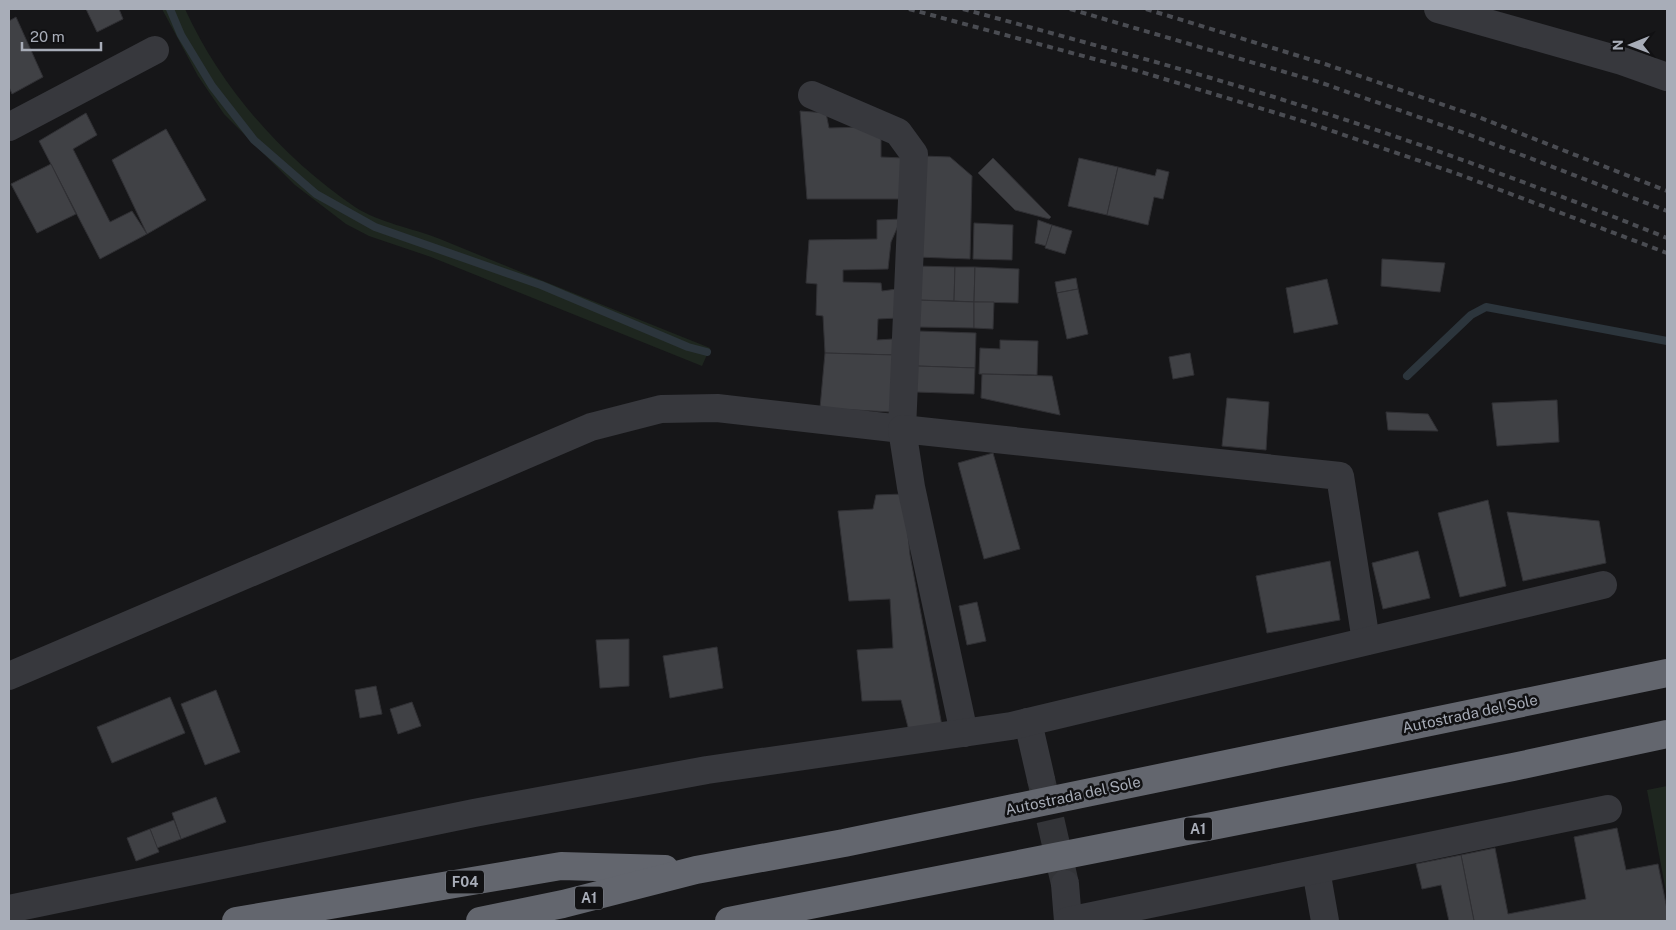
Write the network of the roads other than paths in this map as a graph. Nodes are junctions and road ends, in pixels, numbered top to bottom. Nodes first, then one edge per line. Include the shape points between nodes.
1 (1438, 9) edge
2 (155, 50) dead end
3 (1667, 76) edge
4 (812, 95) dead end
5 (9, 127) edge
6 (902, 429) junction
7 (1603, 585) dead end
8 (1366, 641) junction
9 (1667, 673) edge
10 (9, 676) edge
11 (1028, 722) junction
12 (964, 733) junction
13 (1667, 734) edge
14 (1041, 779) tunnel mouth
15 (1608, 809) dead end
16 (696, 870) junction
17 (1316, 870) junction
18 (1065, 884) tunnel mouth
19 (9, 910) edge
20 (236, 921) edge
21 (480, 921) edge
22 (729, 921) edge
23 (1068, 921) edge
24 (1325, 921) edge

1 - 3 street
2 - 5 street
4 - 6 street via 898,132 914,154
6 - 8 street via 1340,476
6 - 10 street via 717,408 661,409 591,427
6 - 12 street via 911,487
7 - 8 street
8 - 11 street
9 - 16 highway, Autostrada del Sole / A1 via 844,843
11 - 12 street
11 - 14 street
12 - 19 street via 698,772 474,813
13 - 22 highway, A1
15 - 17 street
16 - 20 highway, F04 via 560,866
16 - 21 highway, Autostrada del Sole / A1 via 563,904
17 - 23 street
17 - 24 street
18 - 23 street

